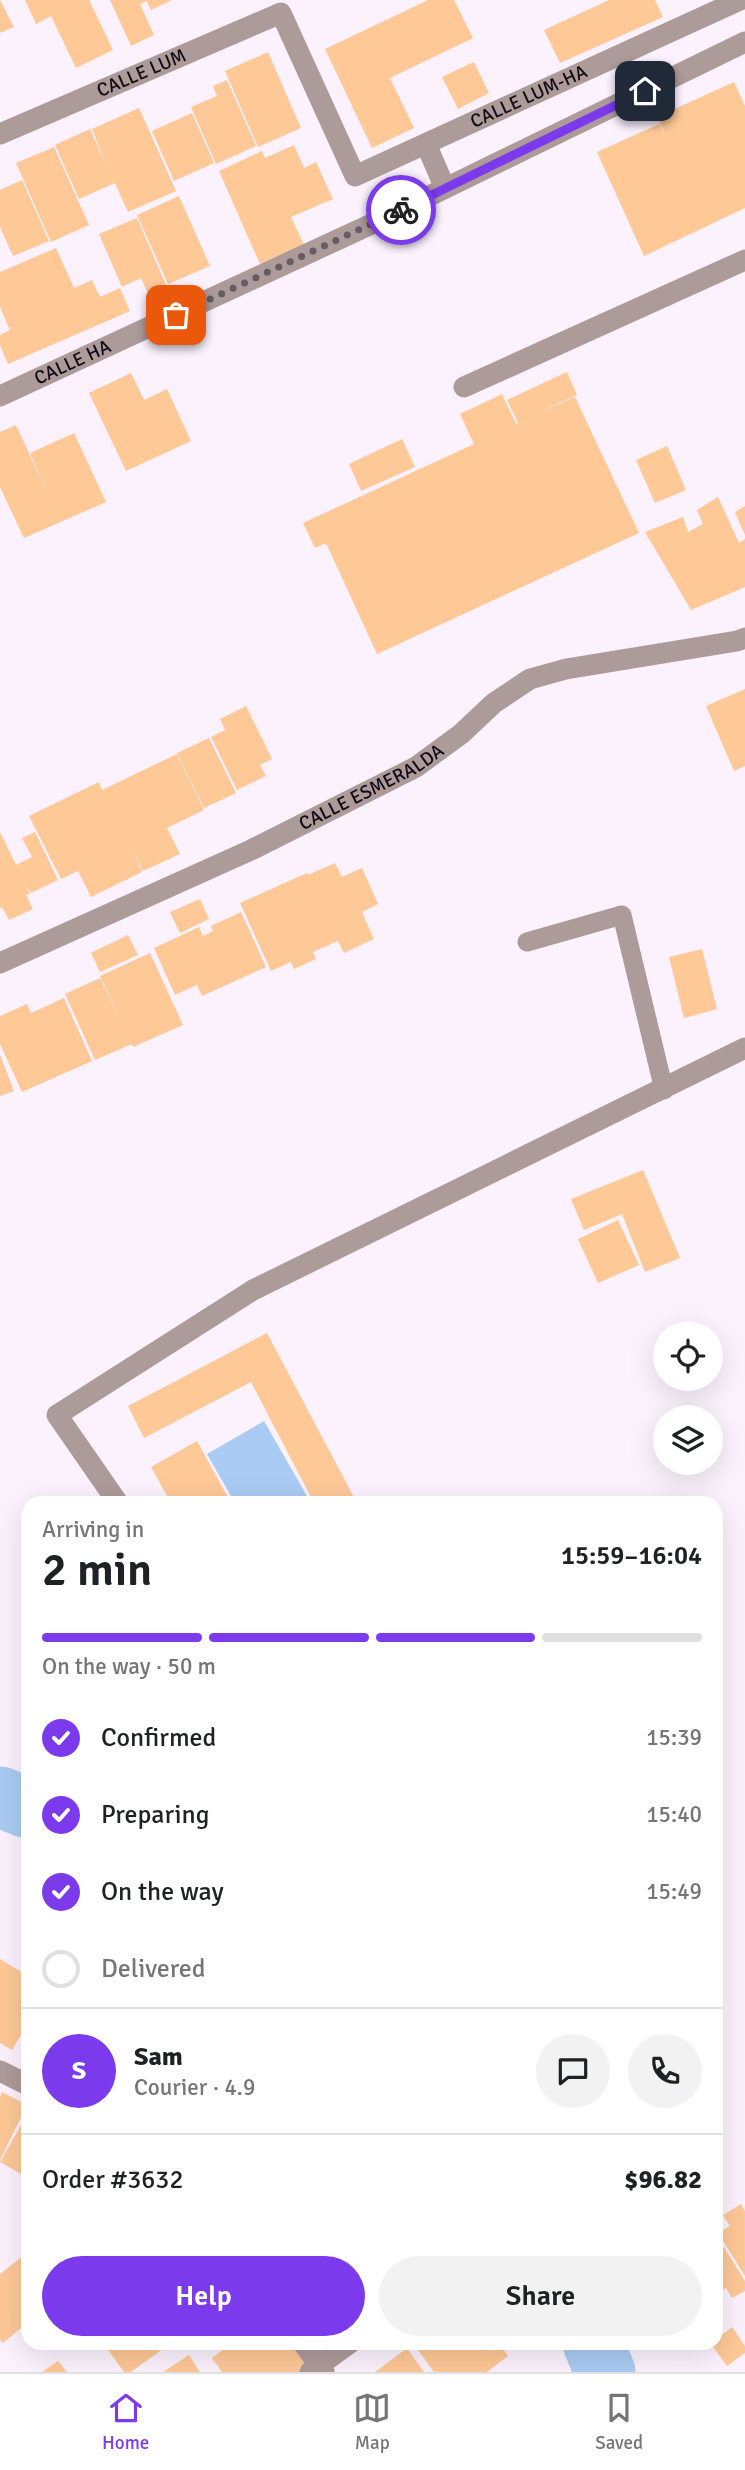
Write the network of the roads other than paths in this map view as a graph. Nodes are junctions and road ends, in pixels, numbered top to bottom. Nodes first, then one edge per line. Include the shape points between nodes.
1 (740, 0) edge
2 (745, 42) edge
3 (0, 134) edge
4 (426, 144) junction
5 (355, 176) joint
6 (445, 188) junction
7 (745, 260) edge
8 (464, 387) dead end
9 (0, 396) edge
10 (745, 638) edge
11 (527, 942) dead end
12 (0, 963) edge
13 (745, 1048) edge
14 (664, 1090) junction
15 (113, 1496) edge
16 (0, 2071) edge
17 (21, 2082) edge
18 (307, 2350) edge
19 (342, 2350) edge
20 (318, 2370) edge

1 - 4 street, CALLE LUM-HA
2 - 6 street
3 - 5 street, CALLE LUM via 281,13
4 - 5 street, CALLE LUM-HA
4 - 6 street
6 - 9 street, CALLE HA
7 - 8 street
10 - 12 street, CALLE ESMERALDA via 530,679 416,767 251,850
11 - 14 lane via 622,915
13 - 14 street
14 - 15 street via 253,1290 57,1415
16 - 17 street
18 - 20 street
19 - 20 street

